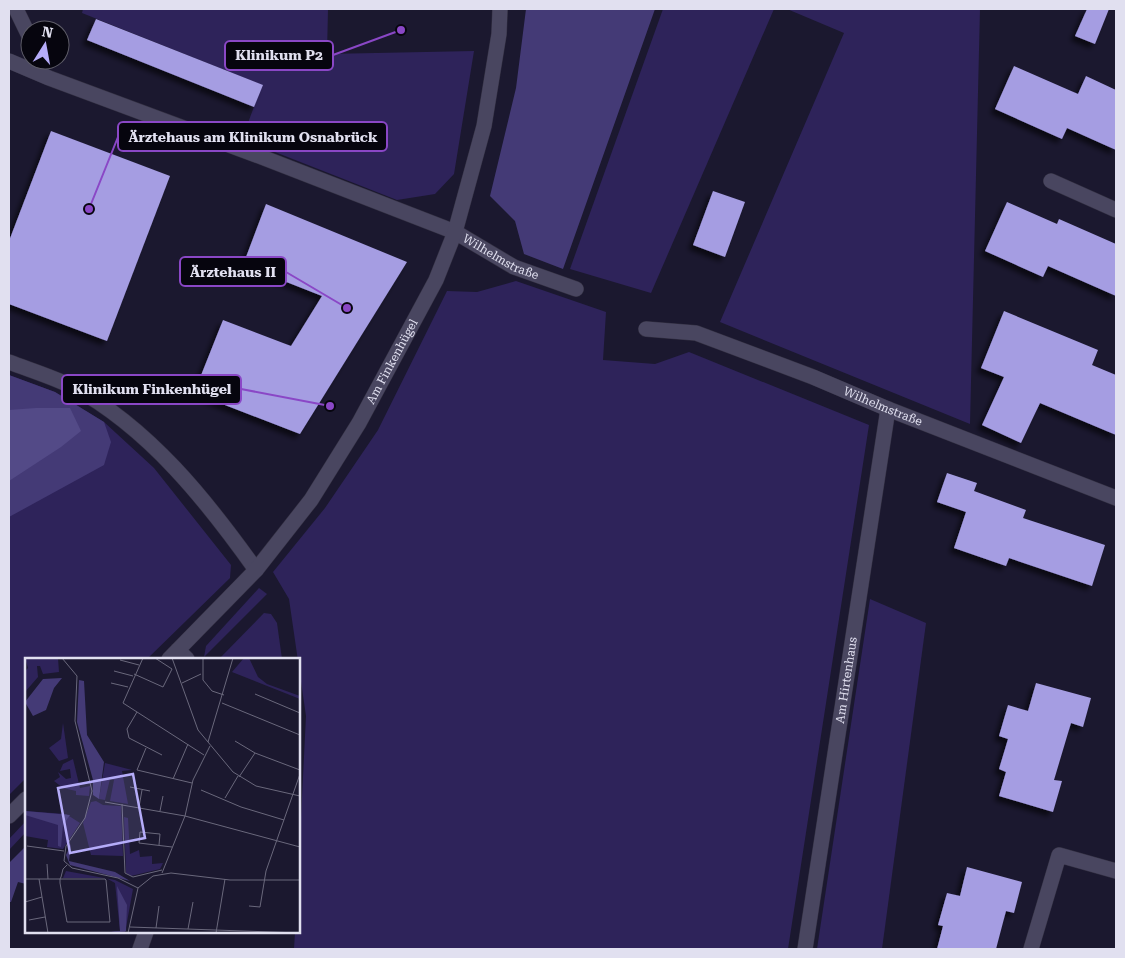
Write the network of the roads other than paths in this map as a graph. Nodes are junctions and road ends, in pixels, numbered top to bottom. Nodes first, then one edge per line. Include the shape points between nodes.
1 (500, 9) edge
2 (9, 61) edge
3 (45, 70) edge
4 (49, 78) junction
5 (1051, 181) dead end
6 (1116, 210) edge
7 (455, 232) junction
8 (576, 289) dead end
9 (646, 329) dead end
10 (9, 362) edge
11 (888, 409) junction
12 (1115, 494) edge
13 (256, 570) junction
14 (178, 656) edge
15 (25, 800) edge
16 (9, 816) edge
17 (1116, 871) edge
18 (146, 933) edge
19 (140, 949) edge
20 (805, 949) edge
21 (1031, 949) edge

1 - 7 street, Am Finkenhügel via 484,126
2 - 4 street, Wilhelmstraße
3 - 4 street
4 - 7 street, Wilhelmstraße
5 - 6 street
7 - 8 street, Wilhelmstraße via 514,267
7 - 13 street, Am Finkenhügel via 436,280 359,423 311,500
9 - 11 street, Wilhelmstraße via 696,333
10 - 13 street via 72,387 118,417 191,488 224,525
11 - 12 street, Wilhelmstraße
11 - 20 street, Am Hirtenhaus
13 - 14 street, Am Finkenhügel
15 - 16 street
17 - 21 street via 1058,855
18 - 19 street

